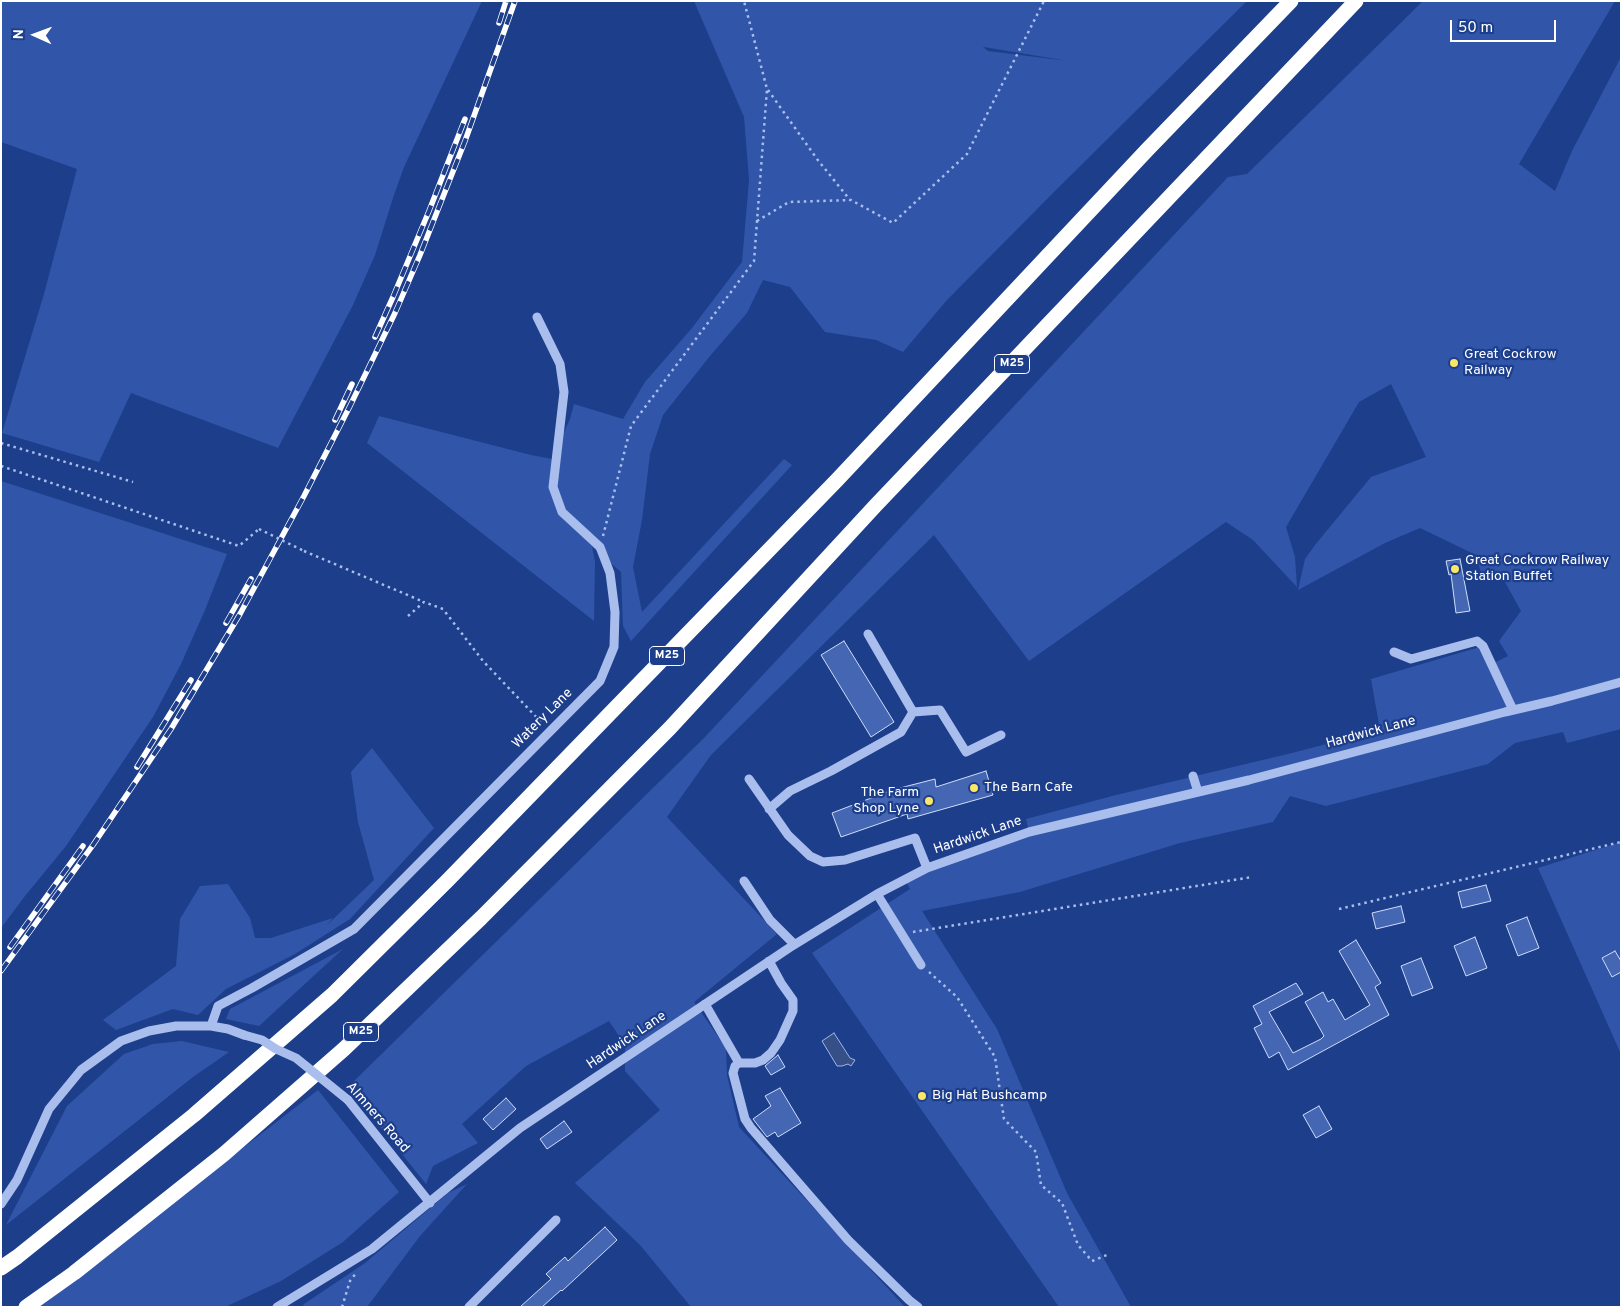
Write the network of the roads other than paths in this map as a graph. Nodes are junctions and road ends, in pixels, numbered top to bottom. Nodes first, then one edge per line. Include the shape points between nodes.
1 (1291, 1) edge
2 (1356, 1) edge
3 (538, 317) dead end
4 (868, 634) dead end
5 (1394, 652) dead end
6 (1621, 682) edge
7 (1513, 710) junction
8 (913, 712) junction
9 (1001, 735) dead end
10 (1193, 776) dead end
11 (749, 780) dead end
12 (1198, 792) junction
13 (769, 809) junction
14 (927, 868) junction
15 (744, 881) dead end
16 (877, 894) junction
17 (794, 944) junction
18 (769, 961) junction
19 (921, 965) road end
20 (705, 1004) junction
21 (211, 1026) junction
22 (739, 1063) junction
23 (430, 1203) junction
24 (1, 1204) edge
25 (556, 1220) dead end
26 (1, 1268) edge
27 (26, 1307) edge
28 (277, 1307) edge
29 (469, 1307) edge
30 (918, 1307) edge

1 - 26 highway, M25 via 837,480 332,995 194,1115
2 - 27 highway, M25 via 876,506 670,728 481,918 344,1049 224,1154
3 - 21 street, Watery Lane via 560,364 564,392 553,487 562,512 600,547 610,573 615,612 614,647 600,681 354,929 218,1006
4 - 8 street
5 - 7 street via 1411,659 1477,641 1483,646
6 - 7 street, Hardwick Lane
7 - 12 street, Hardwick Lane
8 - 9 street via 940,710 966,752
8 - 13 street via 902,732 790,791
10 - 12 street
11 - 13 street
12 - 14 street, Hardwick Lane via 1029,832
13 - 14 street via 788,835 810,856 823,862 845,860 915,838
14 - 16 street, Hardwick Lane
15 - 17 street via 770,920
16 - 17 street, Hardwick Lane
16 - 19 street
17 - 18 street, Hardwick Lane
18 - 20 street, Hardwick Lane
18 - 22 street via 793,1000 793,1011 771,1053 755,1063
20 - 22 street
20 - 23 street, Hardwick Lane via 520,1128
21 - 23 street, Almners Road, bridge via 262,1040 296,1058 348,1100
21 - 24 street, Almners Road via 176,1026 148,1031 121,1041 81,1070 49,1109 17,1180
22 - 30 street via 733,1073 745,1119 751,1128 848,1240
23 - 28 street, Hardwick Lane via 372,1249
25 - 29 street

